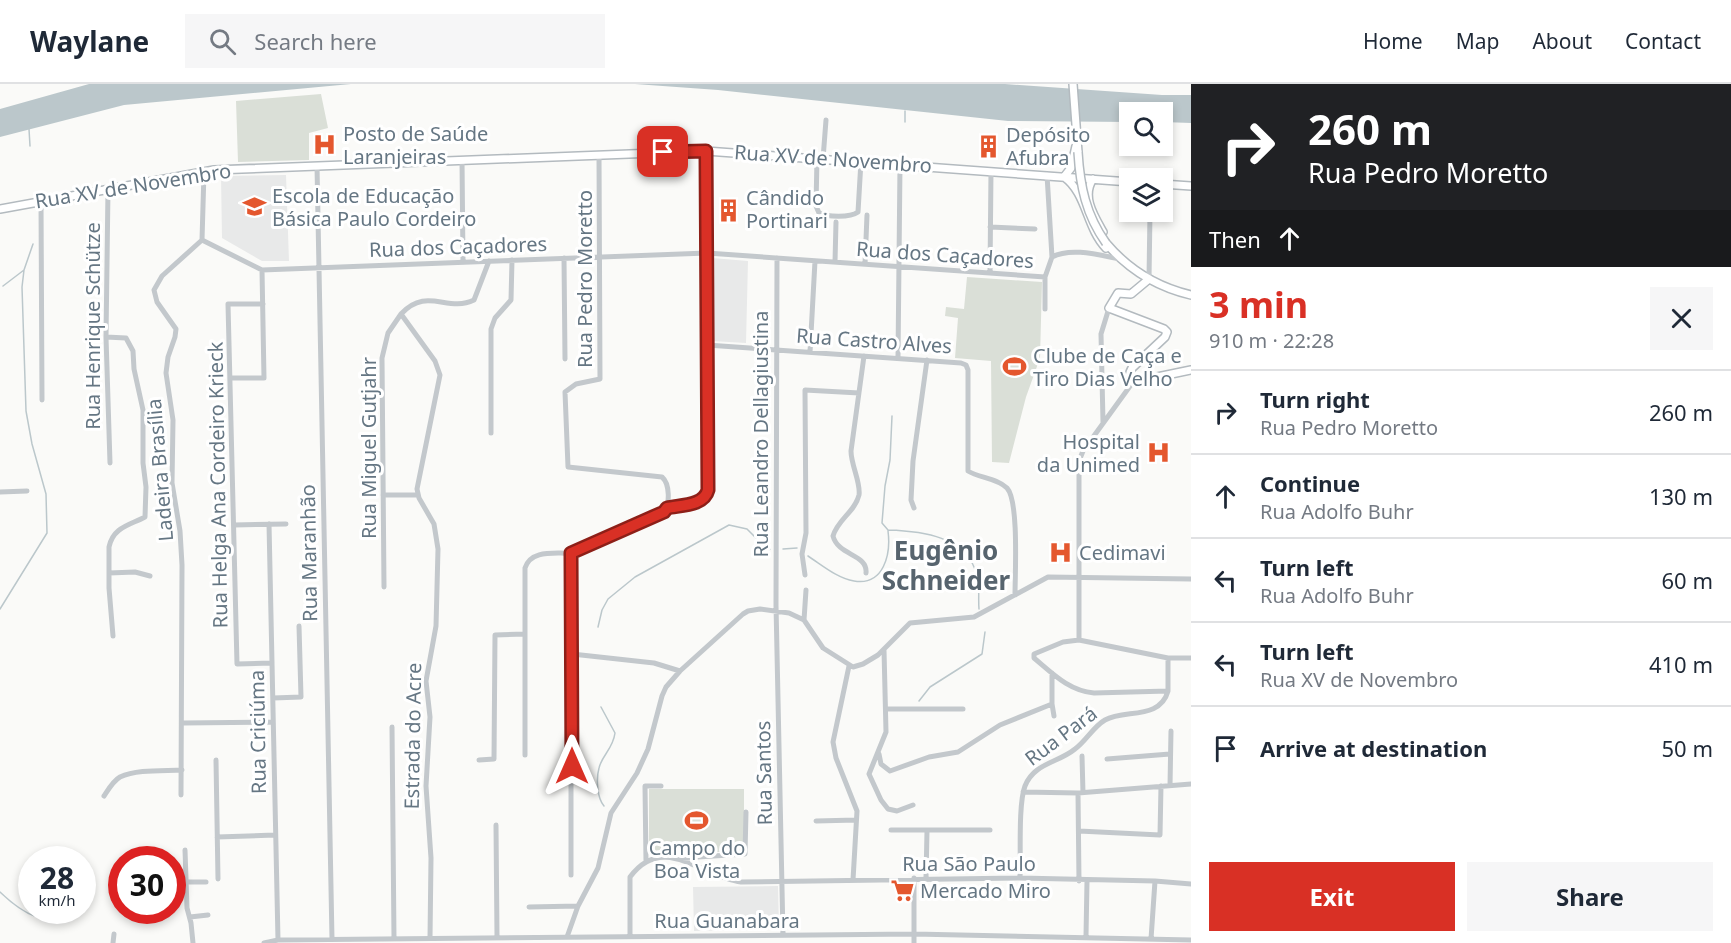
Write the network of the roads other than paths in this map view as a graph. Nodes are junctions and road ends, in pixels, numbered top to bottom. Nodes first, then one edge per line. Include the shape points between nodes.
1 (1072, 84) edge
2 (826, 120) dead end
3 (1077, 146) junction
4 (706, 151) junction
5 (599, 155) junction
6 (820, 158) junction
7 (462, 160) junction
8 (861, 162) junction
9 (900, 165) junction
10 (317, 166) junction
11 (991, 171) junction
12 (204, 172) junction
13 (1047, 175) junction
14 (1064, 177) junction
15 (1093, 179) junction
16 (1119, 181) edge
17 (1173, 185) edge
18 (1191, 186) edge
19 (108, 189) junction
20 (1078, 191) junction
21 (1087, 197) junction
22 (41, 201) junction
23 (1091, 207) junction
24 (0, 209) edge
25 (867, 215) dead end
26 (1089, 221) junction
27 (836, 222) dead end
28 (1150, 222) edge
29 (990, 227) junction
30 (1035, 229) dead end
31 (202, 240) junction
32 (1104, 244) junction
33 (706, 253) junction
34 (1098, 255) junction
35 (599, 257) junction
36 (1052, 257) junction
37 (1118, 257) junction
38 (564, 258) junction
39 (777, 258) junction
40 (512, 260) junction
41 (489, 261) junction
42 (815, 261) junction
43 (463, 262) junction
44 (835, 262) junction
45 (865, 264) junction
46 (899, 267) junction
47 (319, 268) junction
48 (262, 270) junction
49 (990, 273) junction
50 (1046, 277) junction
51 (1149, 279) junction
52 (1191, 295) edge
53 (263, 304) junction
54 (1109, 308) junction
55 (1045, 309) dead end
56 (401, 314) junction
57 (106, 337) junction
58 (707, 345) junction
59 (776, 350) junction
60 (810, 352) junction
61 (864, 356) junction
62 (898, 358) junction
63 (565, 360) dead end
64 (927, 360) junction
65 (1191, 370) edge
66 (230, 378) junction
67 (1133, 382) junction
68 (859, 393) junction
69 (42, 400) dead end
70 (1103, 423) junction
71 (491, 433) dead end
72 (110, 463) dead end
73 (27, 490) dead end
74 (0, 492) edge
75 (383, 495) junction
76 (418, 495) junction
77 (667, 508) junction
78 (914, 508) dead end
79 (269, 524) junction
80 (286, 524) dead end
81 (234, 525) junction
82 (571, 553) junction
83 (109, 573) junction
84 (866, 573) dead end
85 (805, 575) dead end
86 (150, 576) dead end
87 (1079, 577) junction
88 (1191, 579) edge
89 (384, 587) dead end
90 (806, 590) dead end
91 (1016, 595) junction
92 (776, 610) junction
93 (804, 620) junction
94 (300, 627) dead end
95 (524, 634) junction
96 (113, 636) dead end
97 (1079, 640) junction
98 (884, 650) junction
99 (572, 654) junction
100 (1168, 657) junction
101 (1191, 658) edge
102 (272, 663) junction
103 (849, 666) junction
104 (680, 671) junction
105 (1052, 673) junction
106 (1168, 692) junction
107 (273, 698) junction
108 (1052, 704) junction
109 (886, 709) junction
110 (963, 709) dead end
111 (1054, 716) dead end
112 (273, 722) junction
113 (183, 723) junction
114 (392, 726) dead end
115 (1171, 731) dead end
116 (879, 754) junction
117 (1170, 754) junction
118 (525, 755) dead end
119 (1082, 756) dead end
120 (1107, 759) dead end
121 (216, 760) dead end
122 (479, 760) dead end
123 (182, 770) junction
124 (1191, 783) edge
125 (661, 786) dead end
126 (1161, 786) junction
127 (1170, 786) junction
128 (1023, 792) junction
129 (1081, 793) junction
130 (104, 795) dead end
131 (181, 795) dead end
132 (913, 805) dead end
133 (746, 812) dead end
134 (856, 820) junction
135 (816, 821) dead end
136 (496, 825) dead end
137 (891, 830) dead end
138 (990, 830) dead end
139 (927, 831) junction
140 (1079, 831) junction
141 (275, 835) junction
142 (217, 837) junction
143 (675, 858) junction
144 (646, 862) junction
145 (571, 875) dead end
146 (914, 878) junction
147 (926, 878) junction
148 (1020, 878) junction
149 (218, 879) dead end
150 (853, 879) junction
151 (781, 881) junction
152 (1079, 881) junction
153 (1087, 881) junction
154 (1155, 881) junction
155 (186, 882) joint
156 (206, 882) dead end
157 (1191, 884) edge
158 (578, 906) junction
159 (530, 907) dead end
160 (208, 915) dead end
161 (190, 917) junction
162 (114, 934) dead end
163 (914, 934) junction
164 (721, 935) junction
165 (783, 935) junction
166 (1024, 935) junction
167 (630, 936) junction
168 (1086, 936) junction
169 (497, 937) junction
170 (567, 937) junction
171 (430, 938) junction
172 (394, 939) junction
173 (1151, 939) junction
174 (1191, 939) edge
175 (279, 940) junction
176 (335, 940) edge
177 (608, 940) edge
178 (649, 940) edge
179 (1135, 941) edge
180 (113, 943) edge
181 (193, 943) edge
182 (264, 943) edge
183 (721, 943) edge
184 (914, 943) edge
185 (1025, 943) edge

1 - 3 main road
2 - 6 street
3 - 14 main road
3 - 32 main road, bridge via 1086,207
4 - 5 main road, Rua XV de Novembro
4 - 6 main road, Rua XV de Novembro
4 - 33 street
5 - 7 main road, Rua XV de Novembro
5 - 35 street, Rua Pedro Moretto
6 - 8 main road, Rua XV de Novembro
6 - 8 street via 816,206 825,215 858,212
7 - 10 main road, Rua XV de Novembro
7 - 43 street
8 - 9 main road, Rua XV de Novembro
9 - 11 main road, Rua XV de Novembro
9 - 46 street
10 - 12 main road, Rua XV de Novembro
10 - 47 street, Rua Maranhão
11 - 13 main road, Rua XV de Novembro
11 - 29 street
12 - 19 main road, Rua XV de Novembro
12 - 31 street
13 - 14 main road, Rua XV de Novembro
13 - 36 street
14 - 15 main road, Rua XV de Novembro
14 - 20 main road
15 - 16 main road, Rua XV de Novembro
15 - 21 main road
17 - 18 main road
19 - 22 main road, Rua XV de Novembro
19 - 57 street, Rua Henrique Schütze
20 - 21 main road
20 - 26 main road
21 - 23 main road
22 - 24 main road, Rua XV de Novembro
22 - 69 street
23 - 26 main road
23 - 37 main road
25 - 45 street
26 - 32 main road
27 - 44 street
28 - 51 street
29 - 30 street
29 - 49 street
31 - 48 street, Rua dos Caçadores
31 - 113 street, Ladeira Brasília via 162,276 154,291 176,333 166,373 174,429 172,483 181,543
32 - 34 street
32 - 37 main road
33 - 35 street, Rua dos Caçadores
33 - 39 street, Rua dos Caçadores
33 - 58 street
34 - 36 street via 1070,253
34 - 37 street
35 - 38 street, Rua dos Caçadores
35 - 77 street, Rua Pedro Moretto via 600,379 571,386 565,392 568,467 662,477 667,484
36 - 50 street
37 - 51 main road
38 - 40 street, Rua dos Caçadores
38 - 63 street
39 - 42 street, Rua dos Caçadores
39 - 59 street, Rua Leandro Dellagiustina
40 - 41 street, Rua dos Caçadores
40 - 71 street via 511,300 491,329
41 - 43 street, Rua dos Caçadores
41 - 56 street via 474,300 417,302
42 - 44 street, Rua dos Caçadores
42 - 60 street
43 - 47 street, Rua dos Caçadores
44 - 45 street, Rua dos Caçadores
45 - 46 street, Rua dos Caçadores
46 - 49 street, Rua dos Caçadores
46 - 62 street
47 - 48 street, Rua dos Caçadores
47 - 176 street, Rua Maranhão
48 - 53 street
49 - 50 street, Rua dos Caçadores
50 - 55 street
51 - 52 main road
51 - 54 main road via 1131,294 1118,294
53 - 66 street via 264,378
53 - 66 street, Rua Helga Ana Cordeiro Krieck via 228,304
54 - 67 main road via 1167,332 1132,368 1129,377
54 - 70 street via 1101,339
56 - 75 street, Rua Miguel Gutjahr via 383,348
56 - 76 street via 440,375 418,478
57 - 72 street, Rua Henrique Schütze
57 - 83 street via 126,338 133,351 143,410 146,487 145,517 121,527 110,540
58 - 59 street, Rua Castro Alves
58 - 77 street via 707,495 701,501
59 - 60 street, Rua Castro Alves
59 - 92 street, Rua Leandro Dellagiustina
60 - 61 street, Rua Castro Alves
61 - 62 street, Rua Castro Alves
61 - 68 street
62 - 64 street, Rua Castro Alves
64 - 78 street via 913,461
64 - 91 street, Rua Castro Alves via 961,363 968,370 968,471 1002,484 1011,494
65 - 67 main road
66 - 81 street, Rua Helga Ana Cordeiro Krieck
67 - 70 street
68 - 84 street via 851,459 859,493 833,536 841,549 865,563
68 - 85 street via 805,390
70 - 87 street via 1079,461
73 - 74 street
75 - 76 street
75 - 89 street, Rua Miguel Gutjahr
76 - 171 street, Estrada do Acre via 434,524 438,549 436,626 426,681 430,724 426,786 431,858
77 - 82 street
79 - 80 street
79 - 81 street
79 - 102 street, Rua Criciúma
81 - 102 street, Rua Helga Ana Cordeiro Krieck via 237,664
82 - 95 street via 536,555 526,562
82 - 99 street
83 - 86 street
83 - 96 street
87 - 88 street
87 - 91 street via 1048,577
87 - 97 street
90 - 93 street
91 - 98 street via 974,617 910,623
92 - 93 street
92 - 104 street via 748,611
92 - 151 street, Rua Santos
93 - 103 street via 819,644
94 - 107 street via 301,697
95 - 118 street
95 - 122 street via 495,635 494,759
97 - 100 street
97 - 105 street via 1034,654
98 - 103 street via 863,664
98 - 109 street
99 - 104 street via 654,663
99 - 145 street
100 - 101 street
100 - 106 street
102 - 107 street, Rua Criciúma
103 - 134 street via 833,742 856,807
104 - 158 street via 662,696 644,758 611,813 598,868
105 - 106 street via 1088,692
105 - 108 street
106 - 128 street, Rua Pará via 1153,709 1105,720 1075,750 1039,769
107 - 112 street, Rua Criciúma
108 - 111 street
108 - 116 street via 1000,725 958,752 890,771 881,764
109 - 110 street
109 - 116 street via 886,732
112 - 113 street
112 - 141 street, Rua Criciúma
113 - 123 street, Ladeira Brasília
114 - 172 street
115 - 117 street
116 - 132 street via 869,774 884,806 897,811
117 - 120 street
117 - 127 street
119 - 129 street
121 - 142 street
123 - 130 street via 121,777
123 - 131 street, Ladeira Brasília
124 - 127 street
125 - 144 street via 645,786
126 - 127 street
126 - 129 street
126 - 140 street via 1160,835
128 - 129 street
128 - 148 street, Rua Pará
129 - 140 street
133 - 143 street via 745,854
134 - 135 street
134 - 150 street
136 - 169 street
137 - 139 street
138 - 139 street
139 - 147 street
140 - 152 street
141 - 142 street
141 - 175 street, Rua Criciúma
142 - 149 street
143 - 144 street via 658,857
143 - 151 street, Rua São Paulo via 725,879
144 - 167 street via 630,877
146 - 147 street, Rua São Paulo
146 - 150 street, Rua São Paulo
146 - 163 street
147 - 148 street, Rua São Paulo
148 - 152 street, Rua São Paulo
150 - 151 street, Rua São Paulo
151 - 165 street, Rua Santos
152 - 153 street, Rua São Paulo
153 - 154 street, Rua São Paulo
153 - 168 street
154 - 157 street, Rua São Paulo
154 - 173 street
155 - 156 street
155 - 161 street
158 - 159 street
158 - 170 street
160 - 161 street
161 - 181 street
162 - 180 street
163 - 165 street, Rua Guanabara
163 - 166 street, Rua Guanabara
163 - 184 street
164 - 165 street, Rua Guanabara
164 - 178 street, Rua Guanabara
164 - 183 street
166 - 168 street, Rua Guanabara
166 - 185 street
167 - 177 street, Rua Guanabara
167 - 178 street, Rua Guanabara
168 - 179 street, Rua Guanabara
169 - 170 street, Rua Guanabara
169 - 171 street, Rua Guanabara
170 - 177 street, Rua Guanabara
171 - 172 street, Rua Guanabara
172 - 176 street, Rua Guanabara
173 - 174 street, Rua Guanabara
173 - 179 street, Rua Guanabara
175 - 176 street, Rua Guanabara
175 - 182 street, Rua Guanabara

